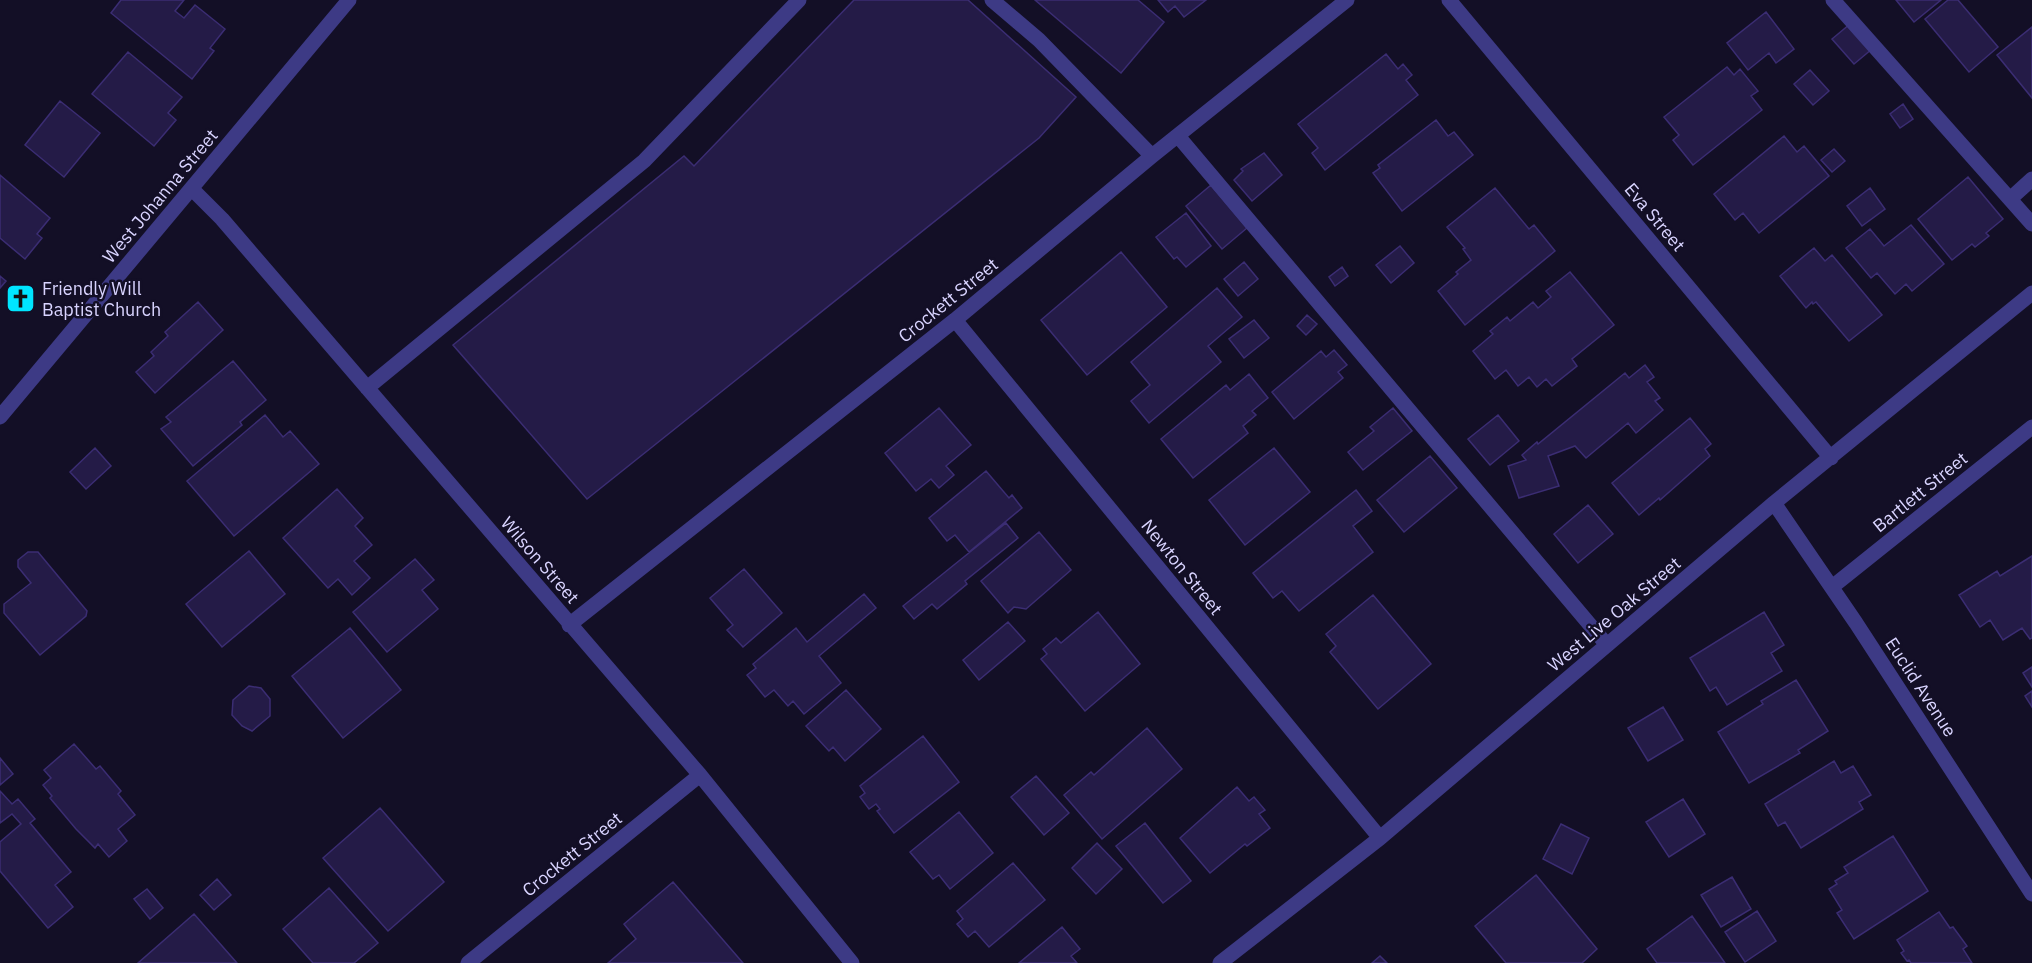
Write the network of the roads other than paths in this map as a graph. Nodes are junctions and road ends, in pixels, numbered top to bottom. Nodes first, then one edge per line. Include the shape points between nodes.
1 (349, 0) edge
2 (799, 0) edge
3 (992, 0) edge
4 (1347, 0) edge
5 (1449, 0) edge
6 (1833, 0) edge
7 (1178, 136) junction
8 (1152, 156) junction
9 (2032, 179) edge
10 (192, 189) junction
11 (2010, 199) junction
12 (2032, 224) edge
13 (2032, 293) edge
14 (955, 320) junction
15 (367, 388) junction
16 (0, 417) edge
17 (2032, 427) edge
18 (1830, 458) junction
19 (1774, 503) junction
20 (1832, 587) junction
21 (569, 625) junction
22 (1607, 645) junction
23 (700, 775) junction
24 (1380, 838) junction
25 (2032, 894) edge
26 (468, 963) edge
27 (852, 963) edge
28 (1220, 963) edge

1 - 10 street, West Johanna Street
2 - 15 street via 644,161
3 - 8 street via 1039,40
4 - 7 street, Crockett Street
5 - 18 street, Eva Street
6 - 11 street
7 - 8 street, Crockett Street
7 - 22 street
8 - 14 street, Crockett Street
9 - 11 street
10 - 15 street, Wilson Street
10 - 16 street, West Johanna Street
11 - 12 street
13 - 18 street, West Live Oak Street
14 - 21 street, Crockett Street
14 - 24 street, Newton Street
15 - 21 street, Wilson Street
17 - 20 street, Bartlett Street
18 - 19 street, West Live Oak Street
19 - 20 street, Euclid Avenue
19 - 22 street, West Live Oak Street
20 - 25 street, Euclid Avenue
21 - 23 street, Wilson Street
22 - 24 street, West Live Oak Street
23 - 26 street, Crockett Street
23 - 27 street, Wilson Street
24 - 28 street, West Live Oak Street

